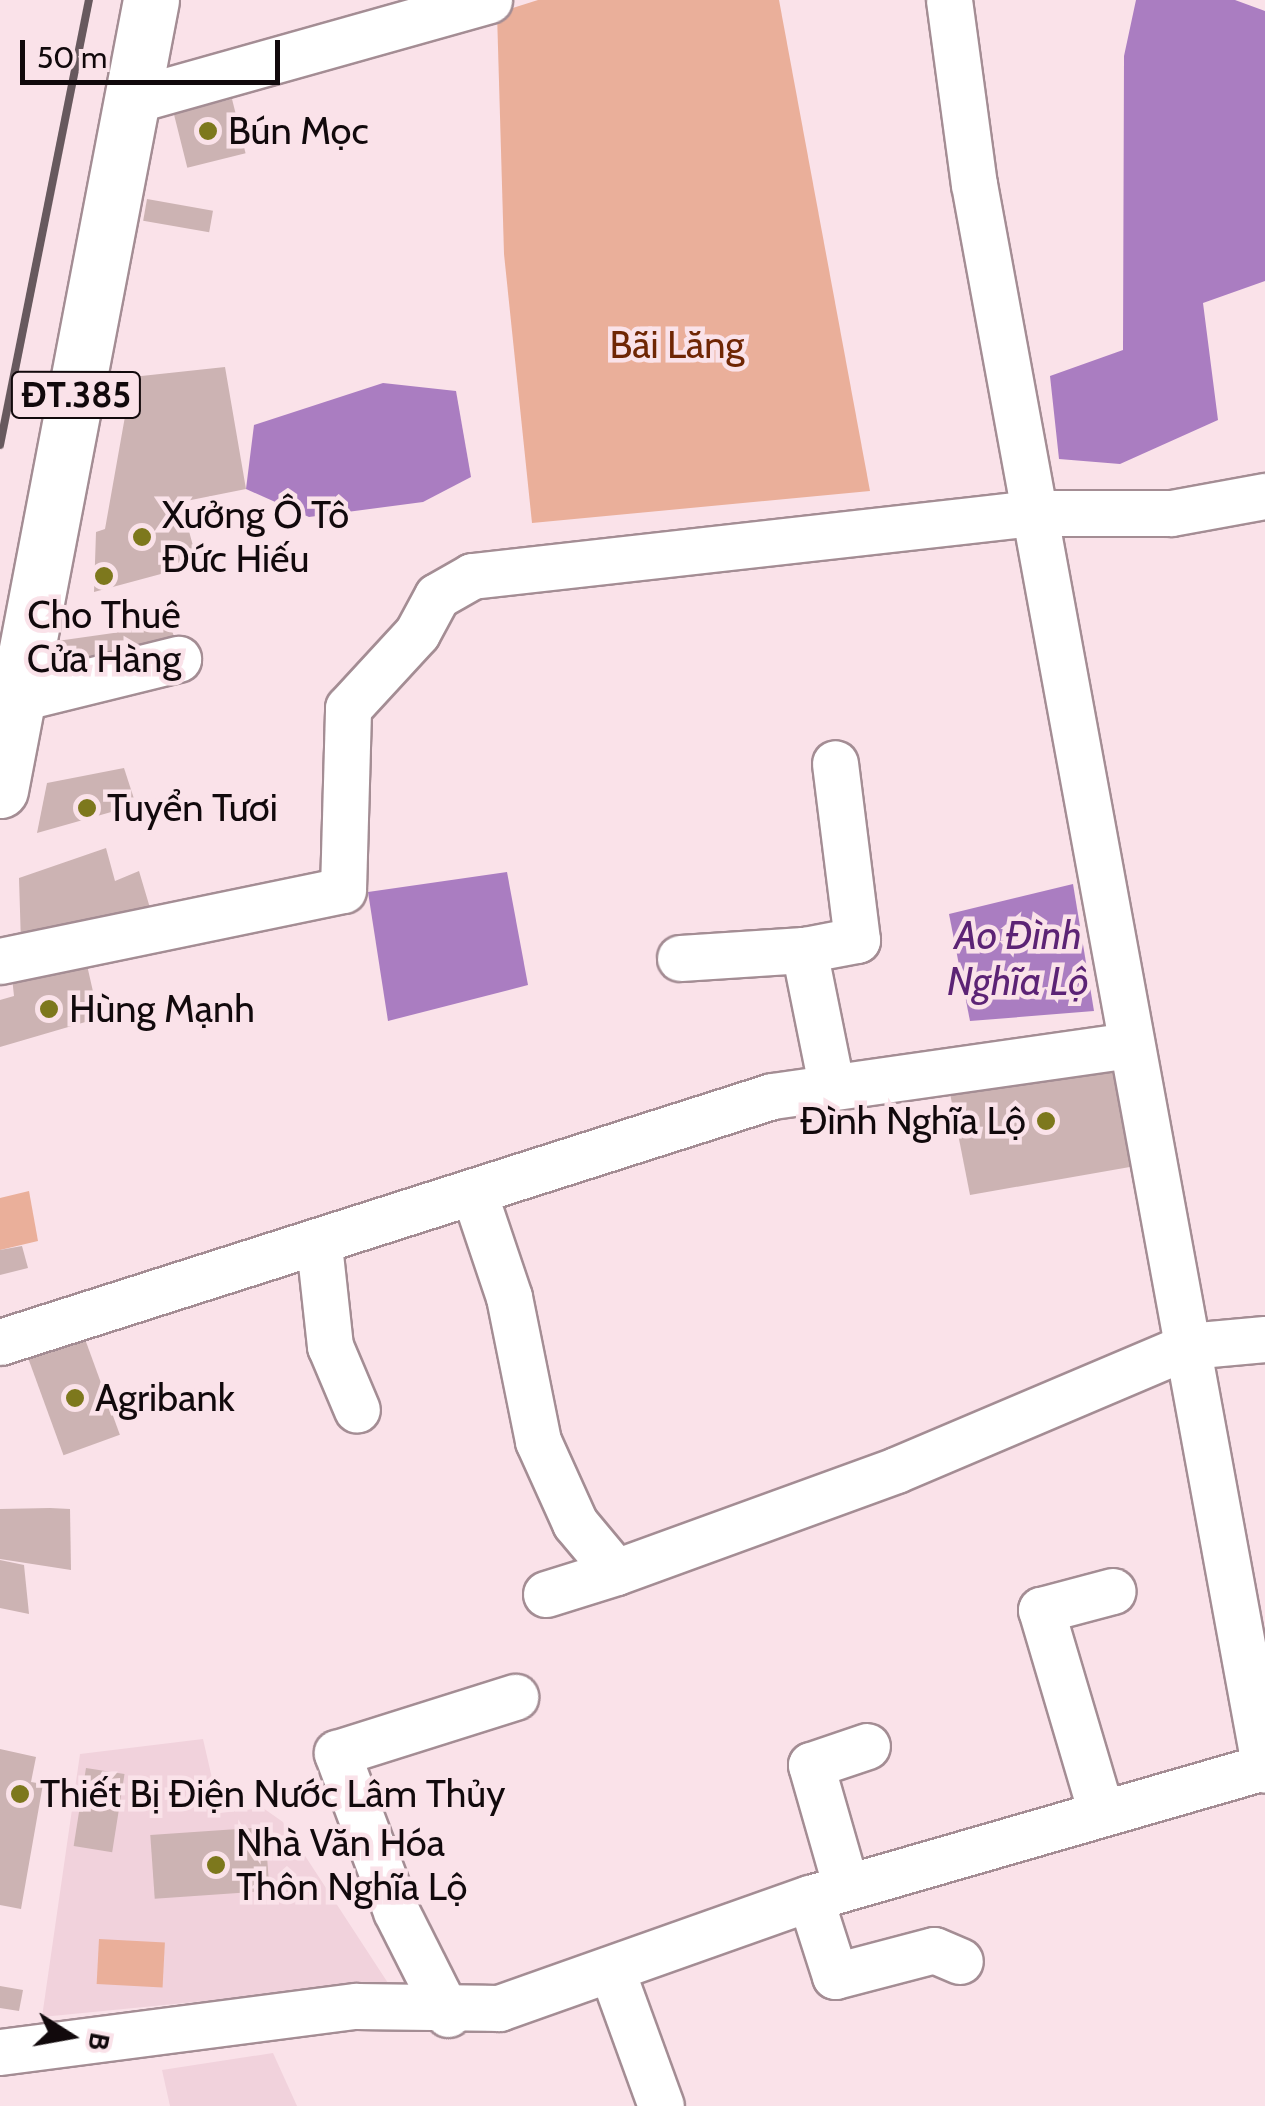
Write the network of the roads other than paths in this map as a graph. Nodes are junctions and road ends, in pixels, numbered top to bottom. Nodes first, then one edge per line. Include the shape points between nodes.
1 (151, 0) edge
2 (489, 0) edge
3 (949, 0) edge
4 (130, 102) junction
5 (1265, 496) edge
6 (1033, 513) junction
7 (178, 660) dead end
8 (20, 698) junction
9 (835, 764) dead end
10 (0, 790) edge
11 (804, 950) junction
12 (680, 958) dead end
13 (0, 961) edge
14 (1130, 1046) junction
15 (831, 1084) junction
16 (474, 1193) junction
17 (319, 1245) junction
18 (1265, 1338) edge
19 (0, 1342) edge
20 (1188, 1346) junction
21 (357, 1410) dead end
22 (616, 1572) junction
23 (1113, 1590) dead end
24 (546, 1594) dead end
25 (515, 1697) dead end
26 (867, 1746) dead end
27 (1263, 1752) edge
28 (1101, 1812) junction
29 (828, 1893) junction
30 (960, 1961) dead end
31 (613, 1974) junction
32 (448, 2014) junction
33 (0, 2052) edge
34 (661, 2106) edge

1 - 4 main road, ĐT.385
2 - 4 street
3 - 6 street
4 - 8 main road, ĐT.385
5 - 6 street via 1171,513
6 - 13 street via 472,576 437,596 417,633 348,708 343,890
6 - 14 street
7 - 8 street
8 - 10 main road, ĐT.385
9 - 11 street via 857,940
11 - 12 street
11 - 15 street
14 - 15 street
14 - 20 street
15 - 16 street
16 - 17 street
16 - 22 street via 509,1297 538,1441 575,1523
17 - 19 street
17 - 21 street via 330,1346
18 - 20 street
20 - 22 street via 896,1470
20 - 27 street
22 - 24 street
23 - 28 street via 1041,1610
25 - 32 street via 336,1753 396,1912
26 - 29 street via 811,1765
27 - 28 street
28 - 29 street
29 - 30 street via 835,1976 934,1950
29 - 31 street
31 - 32 street
31 - 34 street
32 - 33 street via 356,2006

